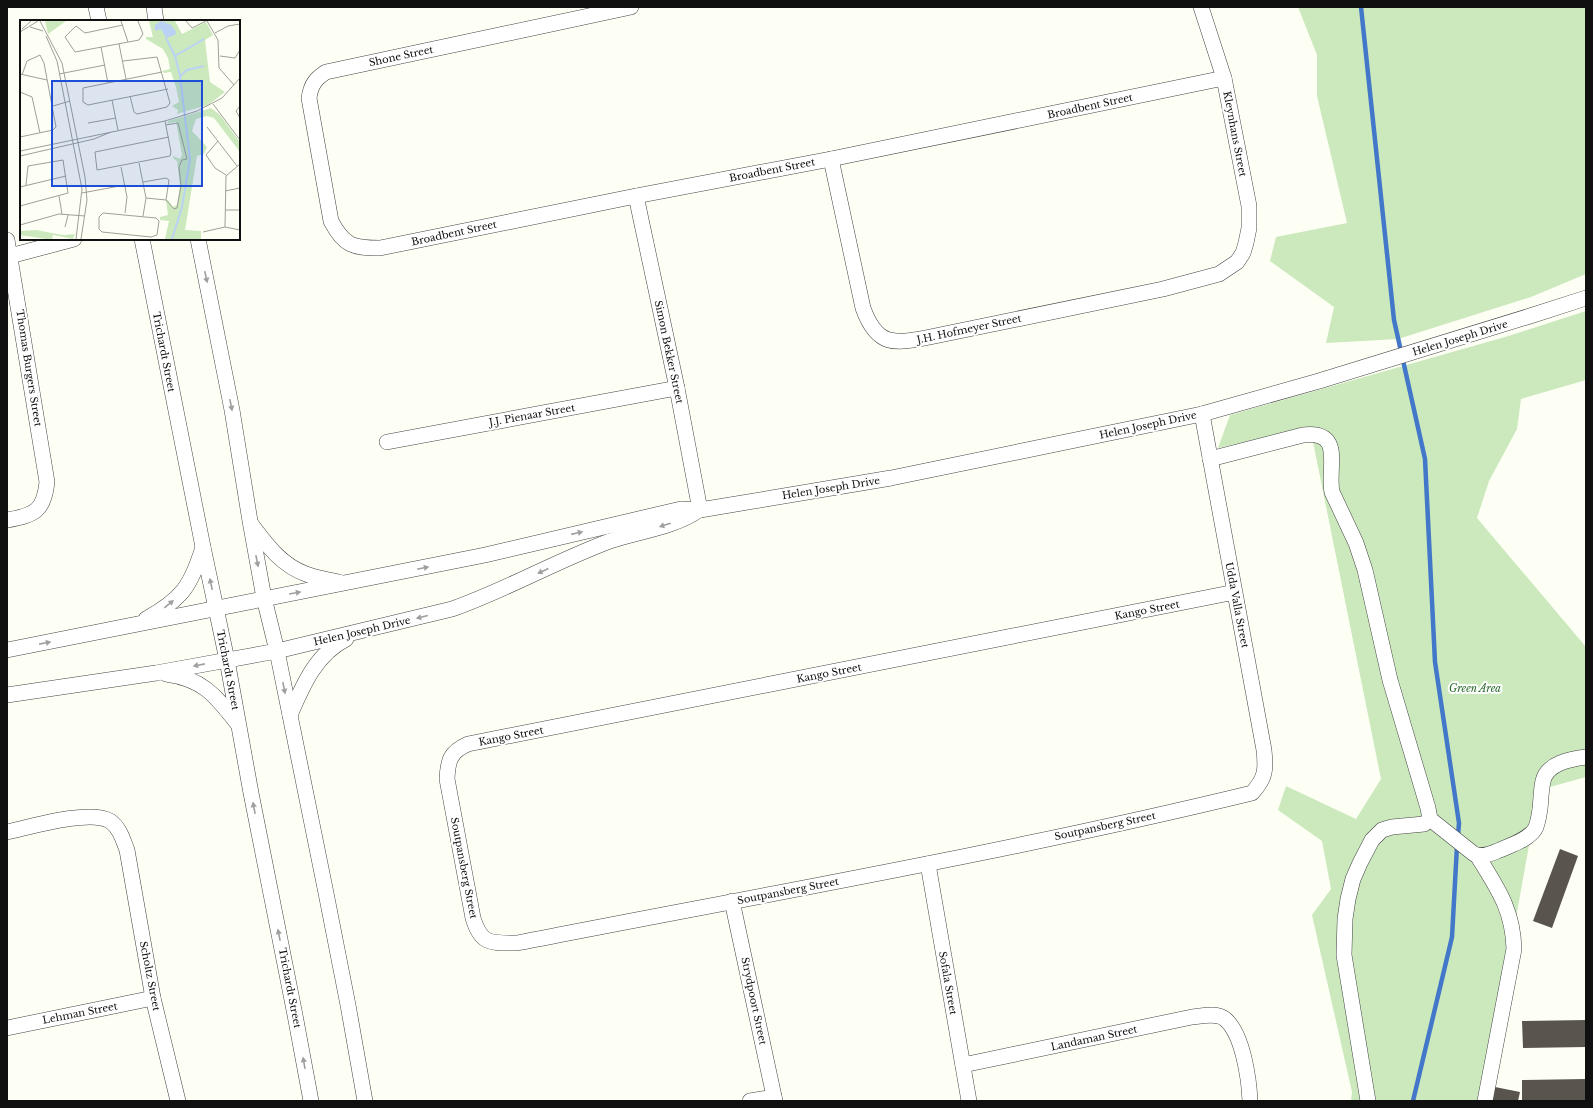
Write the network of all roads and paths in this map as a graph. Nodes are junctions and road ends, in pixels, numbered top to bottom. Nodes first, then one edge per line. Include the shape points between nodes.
1 (96, 7) edge
2 (154, 7) edge
3 (631, 7) edge
4 (1201, 7) edge
5 (596, 10) edge
6 (99, 20) edge
7 (156, 20) edge
8 (1224, 78) junction
9 (831, 159) junction
10 (636, 196) junction
11 (331, 221) joint
12 (7, 240) edge
13 (70, 240) edge
14 (142, 240) edge
15 (198, 240) edge
16 (10, 256) junction
17 (1236, 262) joint
18 (1586, 298) edge
19 (677, 388) junction
20 (1202, 414) junction
21 (387, 442) dead end
22 (1210, 459) junction
23 (700, 510) junction
24 (7, 520) edge
25 (250, 522) junction
26 (203, 547) junction
27 (347, 584) junction
28 (1235, 592) junction
29 (264, 598) junction
30 (216, 609) junction
31 (136, 625) junction
32 (360, 632) junction
33 (7, 650) edge
34 (277, 651) junction
35 (227, 660) junction
36 (156, 673) junction
37 (7, 695) edge
38 (290, 715) junction
39 (239, 725) junction
40 (1586, 757) edge
41 (447, 779) joint
42 (1252, 793) joint
43 (1430, 819) junction
44 (7, 832) edge
45 (1477, 855) junction
46 (928, 864) junction
47 (732, 901) junction
48 (153, 998) junction
49 (7, 1028) edge
50 (963, 1065) junction
51 (775, 1099) edge
52 (178, 1101) edge
53 (311, 1101) edge
54 (365, 1101) edge
55 (750, 1101) edge
56 (970, 1101) edge
57 (1250, 1101) edge
58 (1368, 1101) edge
59 (1485, 1101) edge

1 - 6 street
2 - 7 street
3 - 5 street, Shone Street
4 - 8 street, Kleynhans Street
5 - 11 street, Shone Street via 326,72 316,78 310,88 309,98
8 - 9 street, Broadbent Street
8 - 17 street, Kleynhans Street via 1249,206 1246,243 1243,253
9 - 10 street, Broadbent Street
9 - 17 street, J.H. Hofmeyer Street via 863,308 868,323 878,334 890,340 914,340 1163,289 1219,274
10 - 11 street, Broadbent Street via 380,248 360,248 348,243 338,234
10 - 19 street, Simon Bekker Street
12 - 16 street, Thomas Burgers Street
13 - 16 street
14 - 26 street, Trichardt Street
15 -> 25 street via 232,410
16 - 24 street, Thomas Burgers Street via 47,482 46,496 40,507 30,514
18 - 20 street, Helen Joseph Drive via 1312,383
19 - 21 street, J.J. Pienaar Street
19 - 23 street, Simon Bekker Street
20 - 22 street, Udda Valla Street
20 - 23 street, Helen Joseph Drive via 891,478
22 - 28 street, Udda Valla Street
22 - 43 street via 1308,435 1319,435 1329,444 1333,459 1332,492 1356,543 1365,570 1390,680
27 -> 23 street, Helen Joseph Drive via 681,509
23 -> 32 street, Helen Joseph Drive via 688,518 610,541 452,609
25 - 27 street via 273,553 294,569
25 -> 29 street
30 -> 26 street, Trichardt Street
31 -> 26 street via 170,604 184,590 194,573
29 -> 27 street, Helen Joseph Drive
28 - 41 street, Kango Street via 468,744 458,748 451,756 447,767
28 - 42 street, Udda Valla Street via 1264,750 1264,776
29 - 30 street, Helen Joseph Drive
29 - 34 street
30 - 31 street, Helen Joseph Drive
30 - 35 street, Trichardt Street
33 -> 31 street, Helen Joseph Drive
32 - 34 street, Helen Joseph Drive
32 - 38 street via 337,644 318,661
34 - 35 street, Helen Joseph Drive
34 -> 38 street
35 -> 36 street, Helen Joseph Drive
35 - 39 street, Trichardt Street
36 - 37 street, Helen Joseph Drive
36 - 39 street via 176,675 200,684 213,693
38 - 54 street
53 -> 39 street, Trichardt Street
40 - 45 street via 1554,766 1543,779 1535,830 1518,842 1494,852
41 - 47 street, Soutpansberg Street via 473,918 477,931 487,940 517,943
42 - 46 street, Soutpansberg Street
43 - 45 street
43 - 58 street via 1424,824 1392,826 1382,830 1372,840 1360,863 1348,899 1344,955
44 - 48 street, Scholtz Street via 82,817 110,821 119,829 127,850
45 - 59 street via 1505,904 1514,949
46 - 47 street, Soutpansberg Street
46 - 50 street, Sofala Street
47 - 51 street, Strydpoort Street
48 - 49 street, Lehman Street
48 - 52 street, Scholtz Street
50 - 56 street, Sofala Street
50 - 57 street, Landaman Street via 1192,1017 1214,1015 1225,1018 1241,1046
51 - 55 street

